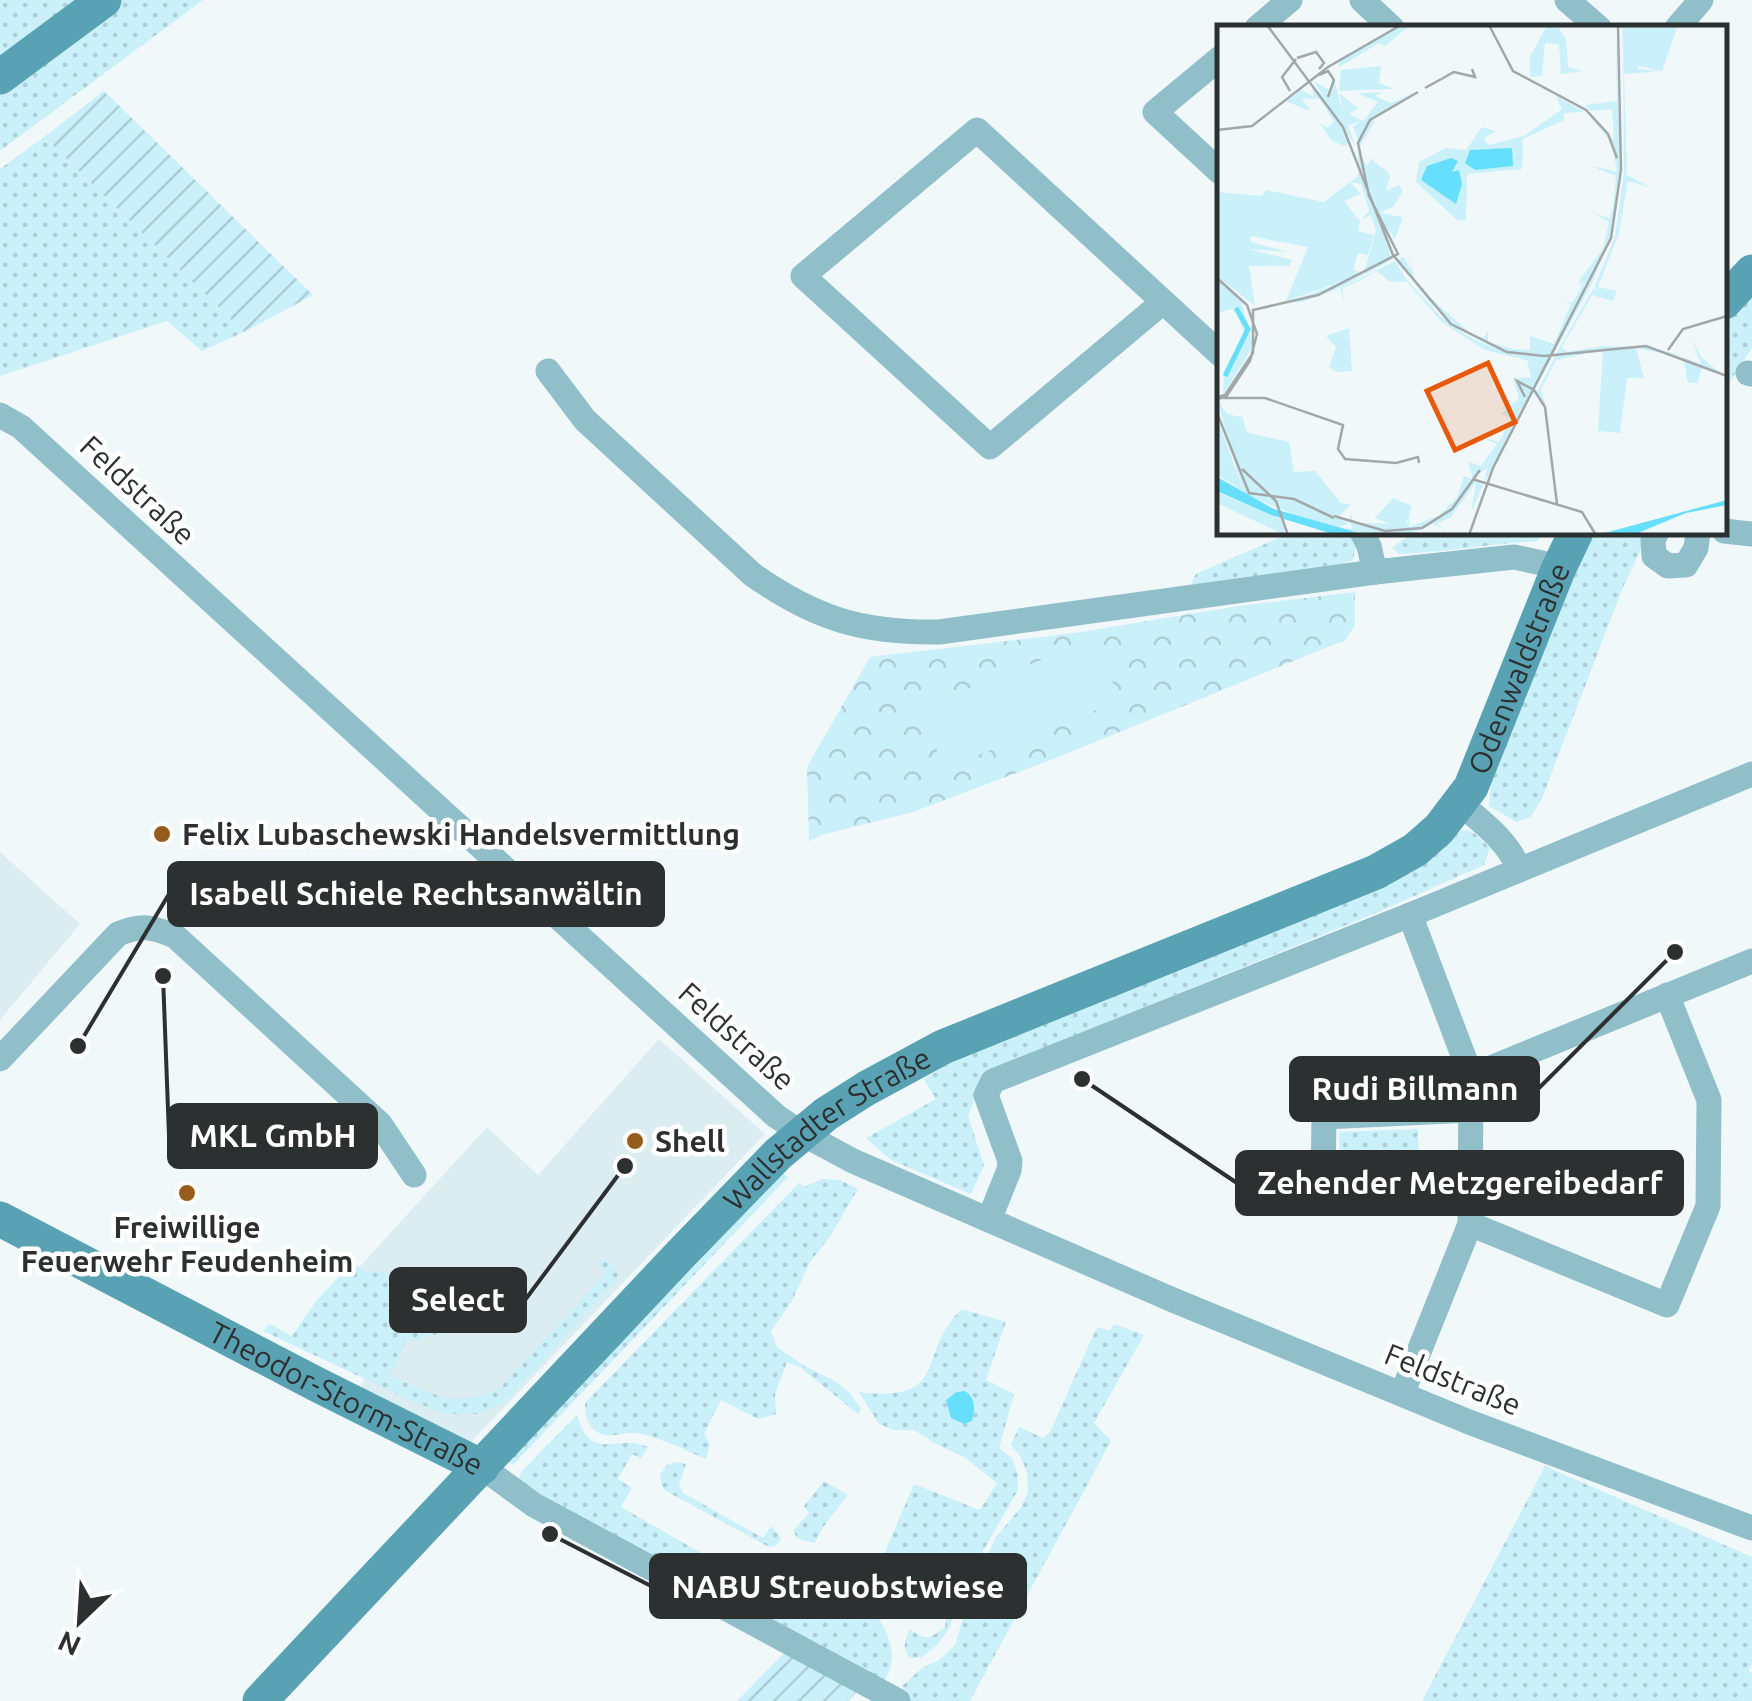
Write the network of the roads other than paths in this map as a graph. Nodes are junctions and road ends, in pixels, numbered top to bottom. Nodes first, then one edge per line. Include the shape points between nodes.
1 (104, 0) edge
2 (1290, 0) edge
3 (1362, 0) edge
4 (1567, 0) edge
5 (1701, 0) edge
6 (1261, 25) edge
7 (1389, 25) edge
8 (1596, 25) edge
9 (1680, 25) edge
10 (1217, 60) edge
11 (0, 76) edge
12 (1217, 169) edge
13 (1752, 272) edge
14 (1727, 299) edge
15 (1164, 302) junction
16 (1217, 351) edge
17 (548, 371) dead end
18 (0, 415) edge
19 (1727, 531) edge
20 (1752, 534) edge
21 (1364, 535) edge
22 (1575, 535) edge
23 (1656, 535) edge
24 (1698, 535) edge
25 (1558, 570) junction
26 (1375, 572) junction
27 (1752, 774) edge
28 (1461, 804) junction
29 (1519, 868) junction
30 (1410, 915) junction
31 (1752, 961) edge
32 (1667, 995) junction
33 (0, 1059) edge
34 (1471, 1076) junction
35 (1470, 1110) junction
36 (801, 1133) junction
37 (414, 1175) dead end
38 (1470, 1192) junction
39 (0, 1219) edge
40 (989, 1220) junction
41 (1470, 1224) junction
42 (1402, 1394) junction
43 (482, 1466) junction
44 (1752, 1528) edge
45 (260, 1701) edge
46 (898, 1701) edge

1 - 11 street
2 - 6 street
3 - 7 street
4 - 8 street
5 - 9 street
10 - 12 street via 1155,112
13 - 14 street
15 - 15 street via 977,130 802,276 990,447
15 - 16 street
17 - 26 street via 585,420 753,575 846,623 939,632
18 - 36 street, Feldstraße via 21,427
19 - 20 street
21 - 26 street
22 - 25 street, Odenwaldstraße
23 - 24 street via 1654,556 1668,566 1686,565
25 - 26 street via 1514,557
25 - 28 street, Odenwaldstraße
27 - 29 street
28 - 29 street via 1497,835
28 - 36 street, Wallstadter Straße via 1392,864 944,1046
29 - 30 street
30 - 34 street
30 - 40 street via 993,1081 986,1094 1010,1161
31 - 32 street
32 - 34 street
32 - 41 street via 1709,1100 1708,1206 1667,1306
33 - 37 street via 118,934 154,928 175,936 380,1124
34 - 35 street
35 - 38 street
35 - 38 street via 1324,1117 1322,1184
36 - 40 street, Feldstraße
36 - 43 street, Wallstadter Straße
38 - 41 street
39 - 43 street, Theodor-Storm-Straße
40 - 42 street, Feldstraße
41 - 42 street
42 - 44 street, Feldstraße
43 - 45 street, Wallstadter Straße
43 - 46 street, Theodor-Storm-Straße via 534,1505

